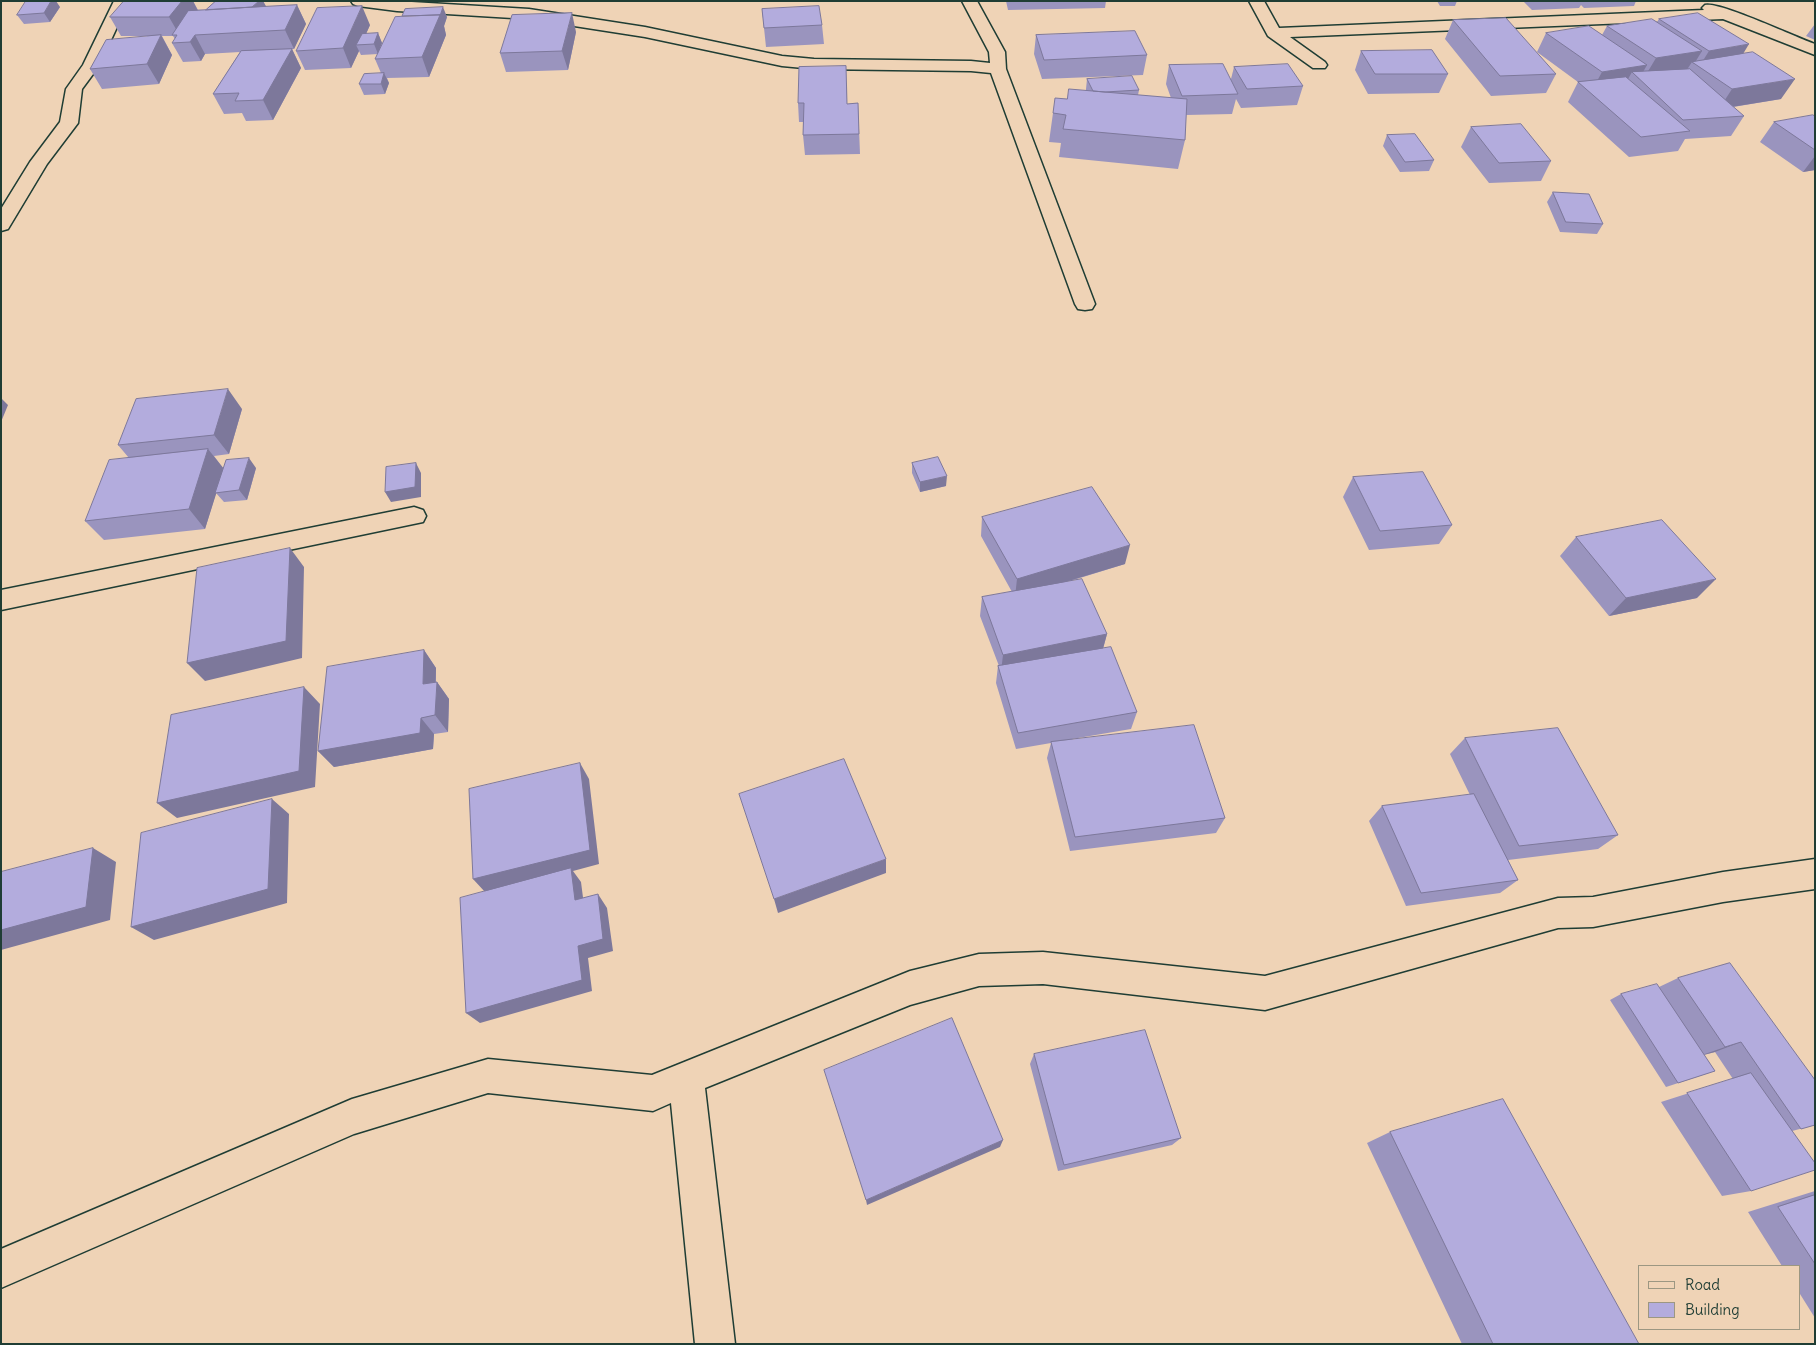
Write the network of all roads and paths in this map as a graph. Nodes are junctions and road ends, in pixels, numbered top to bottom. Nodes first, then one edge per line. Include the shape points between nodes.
1 (122, 1) edge
2 (358, 1) edge
3 (969, 1) edge
4 (1256, 1) edge
5 (1689, 1) edge
6 (1728, 14) junction
7 (1274, 33) junction
8 (1815, 50) edge
9 (1319, 65) dead end
10 (998, 68) junction
11 (1, 225) edge
12 (1085, 304) dead end
13 (414, 516) dead end
14 (1, 600) edge
15 (1815, 874) edge
16 (686, 1078) junction
17 (1, 1269) edge
18 (715, 1344) edge

1 - 11 street via 91,66 74,89 69,123 39,162
2 - 10 street via 529,14 645,32 782,61
3 - 10 street via 997,52
4 - 7 street
5 - 6 street
6 - 7 street
6 - 8 street
7 - 9 street
10 - 12 street
13 - 14 street
15 - 16 street via 1723,887 1593,912 1558,913 1265,993 1043,968 978,970 910,988
16 - 17 street via 654,1093 488,1076 352,1116
16 - 18 street

